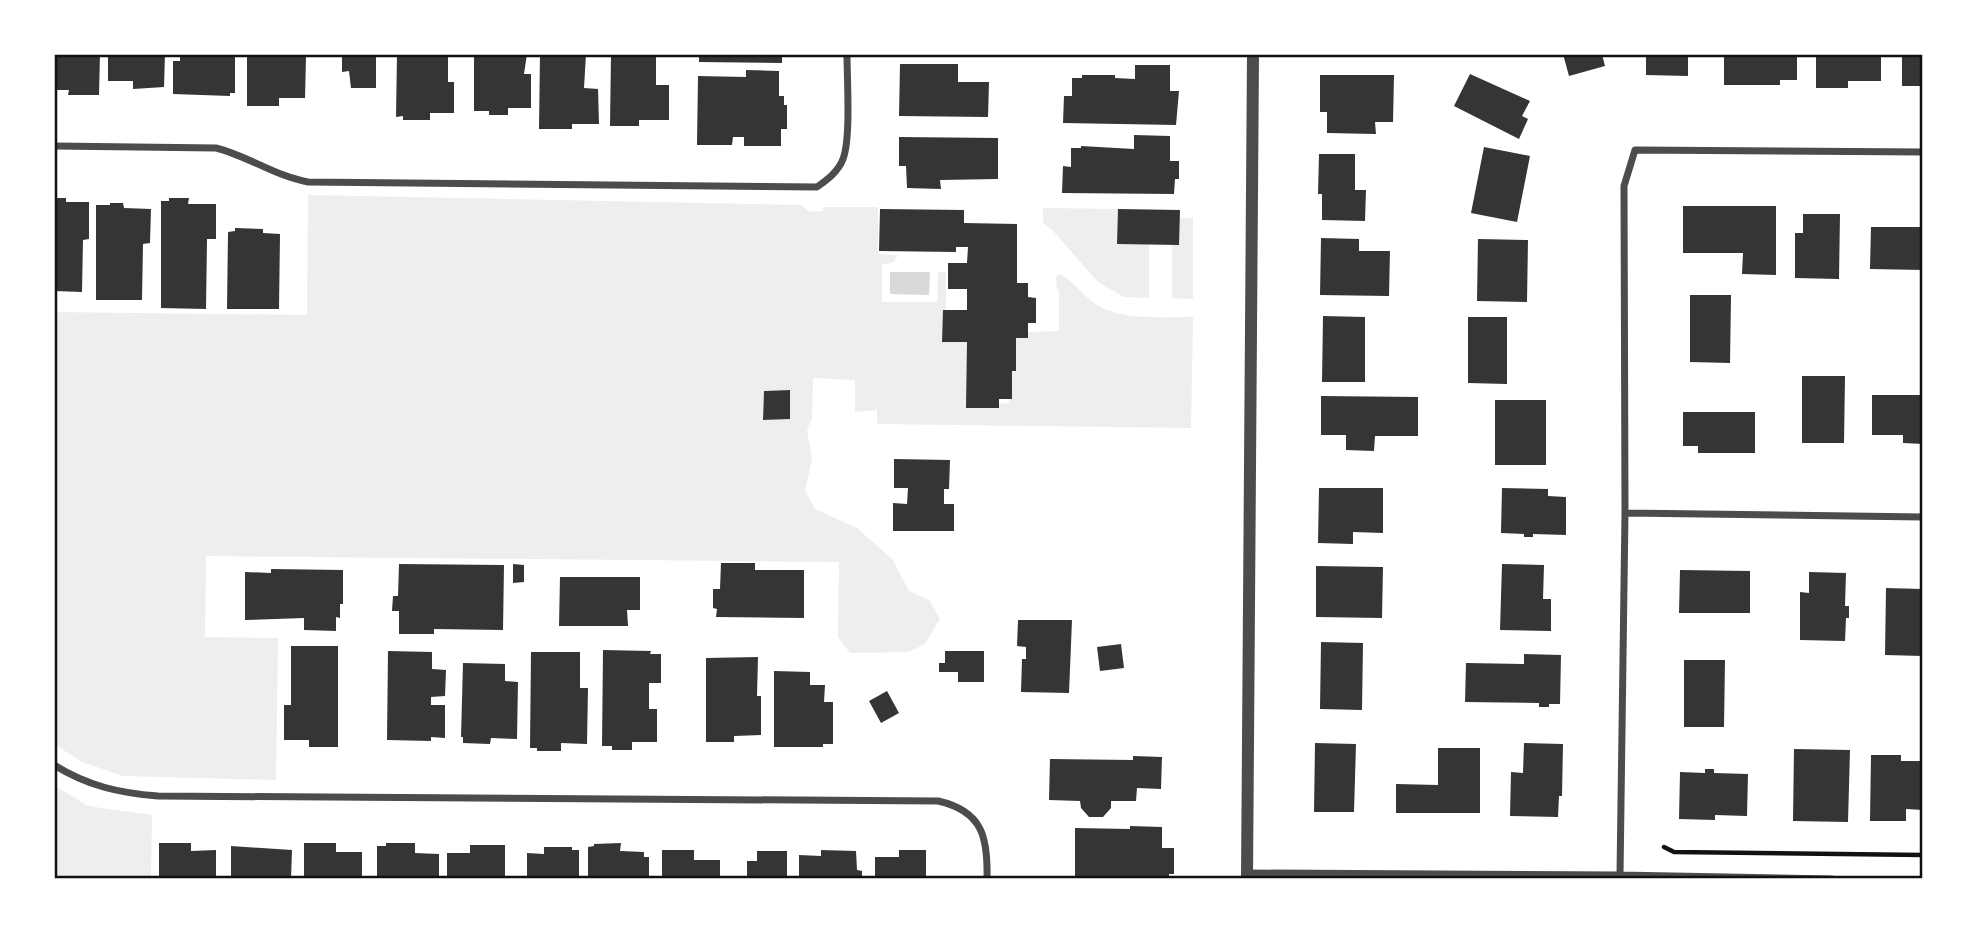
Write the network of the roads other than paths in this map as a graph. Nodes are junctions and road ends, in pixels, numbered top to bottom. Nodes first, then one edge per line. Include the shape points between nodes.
1 (847, 54) edge
2 (1253, 54) edge
3 (54, 146) edge
4 (1923, 152) edge
5 (1625, 513) junction
6 (1923, 517) edge
7 (54, 765) edge
8 (1620, 875) junction
9 (1247, 876) edge
10 (987, 879) edge
11 (1832, 879) edge

1 - 3 street via 843,159 817,187 308,182 216,148
2 - 9 street
4 - 5 street via 1636,150 1624,186
5 - 6 street
5 - 8 street
7 - 10 street via 105,789 158,796 938,802 954,805 978,823 985,837
8 - 9 street
8 - 11 street

